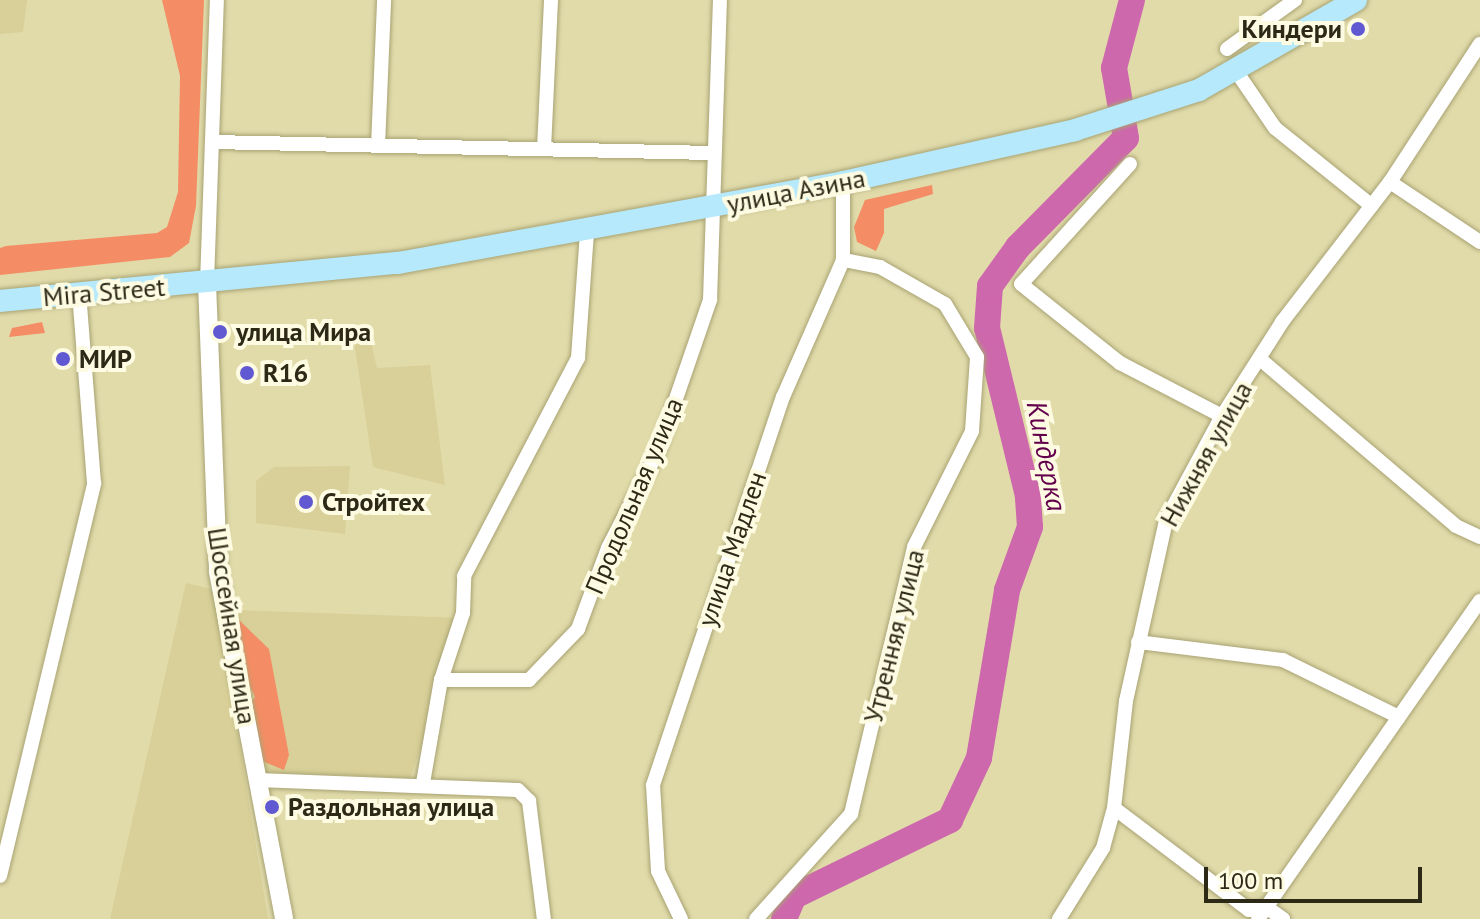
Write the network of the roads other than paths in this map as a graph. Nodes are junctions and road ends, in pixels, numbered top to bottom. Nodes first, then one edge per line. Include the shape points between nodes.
1 (217, 0) edge
2 (384, 0) edge
3 (551, 0) edge
4 (720, 0) edge
5 (1295, 0) edge
6 (1356, 0) edge
7 (1480, 44) edge
8 (1227, 49) dead end
9 (1236, 71) junction
10 (212, 142) junction
11 (378, 146) junction
12 (544, 149) junction
13 (712, 153) junction
14 (1130, 164) dead end
15 (843, 182) junction
16 (1390, 182) junction
17 (1372, 206) junction
18 (714, 207) junction
19 (587, 231) junction
20 (1480, 242) edge
21 (843, 260) junction
22 (207, 283) junction
23 (79, 294) junction
24 (0, 301) edge
25 (1260, 359) junction
26 (1222, 416) junction
27 (1480, 537) edge
28 (1480, 601) edge
29 (1138, 642) junction
30 (441, 680) junction
31 (1399, 717) junction
32 (257, 780) junction
33 (423, 783) junction
34 (1114, 808) junction
35 (0, 876) edge
36 (1262, 913) edge
37 (284, 919) edge
38 (544, 919) edge
39 (681, 919) edge
40 (756, 919) edge
41 (1059, 919) edge
42 (1283, 919) edge

1 - 10 street
2 - 11 street
3 - 12 street
4 - 13 street, Продольная улица
5 - 8 street
6 - 9 main road, улица Азина
7 - 16 street, Нижняя улица
9 - 15 main road, улица Азина via 1199,90 1075,130
9 - 17 street via 1275,128
10 - 11 street
10 - 22 street
11 - 12 street
12 - 13 street
13 - 18 street, Продольная улица
14 - 26 street via 1021,284 1120,363
15 - 18 main road, улица Азина
15 - 21 street, улица Мадлен
16 - 17 street, Нижняя улица
16 - 20 street
17 - 25 street, Нижняя улица
18 - 19 main road, улица Азина
18 - 30 street, Продольная улица via 710,300 658,451 608,548 578,629 529,680
19 - 22 main road, улица Азина via 398,263
19 - 30 street via 578,358 464,576 463,613
21 - 39 street, улица Мадлен via 783,397 653,785 658,871
21 - 40 street, Утренняя улица via 880,267 945,304 977,357 972,431 914,547 851,814
22 - 23 main road, Mira Street
22 - 32 street, Шоссейная улица via 218,572
23 - 24 main road, Mira Street
23 - 35 street via 94,483
25 - 26 street, Нижняя улица
25 - 27 street via 1456,526
26 - 29 street, Нижняя улица via 1166,520
28 - 31 street
29 - 31 street via 1283,660
29 - 34 street, Нижняя улица
30 - 33 street
31 - 36 street
32 - 33 street
32 - 37 street, Шоссейная улица
33 - 38 street via 518,790 529,801
34 - 36 street via 1249,910
34 - 41 street, Нижняя улица via 1103,848
36 - 42 street

